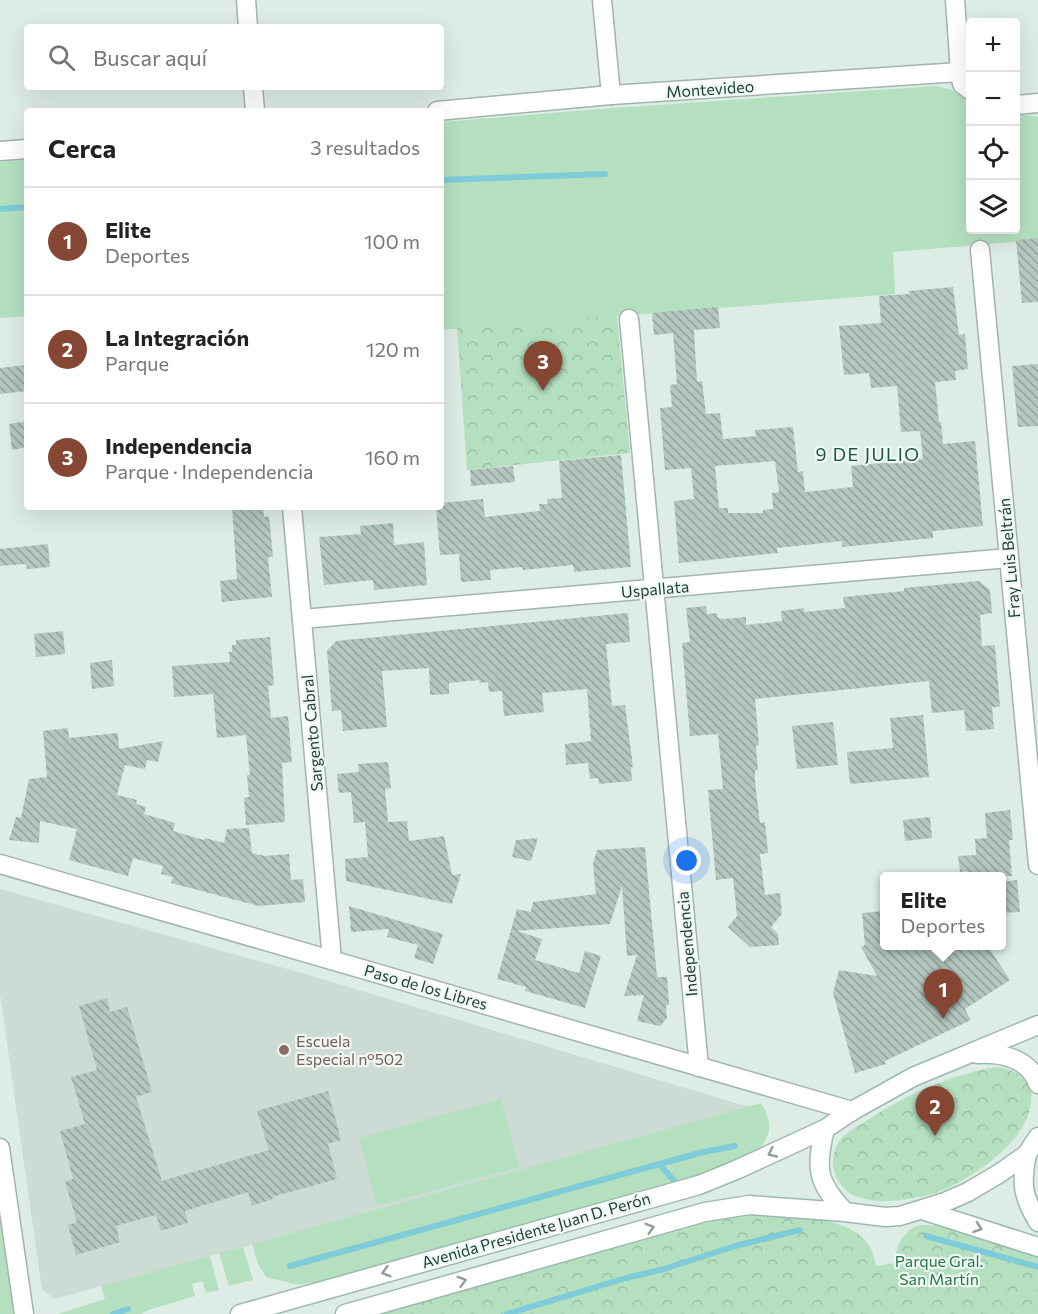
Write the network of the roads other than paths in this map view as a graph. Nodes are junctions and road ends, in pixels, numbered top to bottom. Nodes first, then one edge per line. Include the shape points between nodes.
1 (246, 0) edge
2 (602, 0) edge
3 (955, 0) edge
4 (248, 24) edge
5 (960, 72) junction
6 (966, 87) edge
7 (253, 90) edge
8 (610, 95) junction
9 (1038, 103) edge
10 (1020, 105) edge
11 (255, 108) edge
12 (444, 110) edge
13 (24, 149) edge
14 (0, 151) edge
15 (980, 250) dead end
16 (629, 319) dead end
17 (292, 510) edge
18 (1009, 558) junction
19 (655, 589) junction
20 (302, 619) junction
21 (0, 864) edge
22 (1038, 865) edge
23 (332, 960) junction
24 (1038, 1025) edge
25 (960, 1057) junction
26 (699, 1067) junction
27 (1038, 1084) edge
28 (852, 1110) junction
29 (825, 1129) junction
30 (1038, 1137) edge
31 (0, 1148) edge
32 (1027, 1154) junction
33 (922, 1210) junction
34 (845, 1212) junction
35 (1038, 1222) edge
36 (1038, 1247) edge
37 (24, 1314) edge
38 (240, 1314) edge
39 (345, 1314) edge

1 - 4 street
2 - 8 street
3 - 5 street
5 - 6 street
5 - 8 street, Montevideo
7 - 11 street
8 - 12 street, Montevideo
9 - 10 street
13 - 14 street
15 - 18 street, Fray Luis Beltrán
16 - 19 street, Independencia
17 - 20 street, Sargento Cabral
18 - 19 street, Uspallata
18 - 22 street, Fray Luis Beltrán
19 - 20 street, Uspallata
19 - 26 street, Independencia
20 - 23 street, Sargento Cabral
21 - 23 street, Paso de los Libres
23 - 26 street, Paso de los Libres
24 - 25 street, Avenida Presidente Juan D. Perón
25 - 27 street, Avenida Presidente Juan D. Perón via 980,1053 1016,1059 1035,1076
25 - 28 street, Avenida Presidente Juan D. Perón
26 - 28 street, Paso de los Libres
28 - 29 street, Avenida Presidente Juan D. Perón
29 - 34 street via 819,1153 820,1173 828,1193
29 -> 38 street, Avenida Presidente Juan D. Perón via 699,1185
30 - 32 street, Avenida Presidente Juan D. Perón
31 - 37 street
32 - 33 street, Avenida Presidente Juan D. Perón via 968,1192
32 - 35 street via 1023,1173 1025,1198
33 - 34 street, Avenida Presidente Juan D. Perón via 885,1217
33 -> 36 street
39 -> 34 street, Avenida Presidente Juan D. Perón via 705,1212 749,1205

